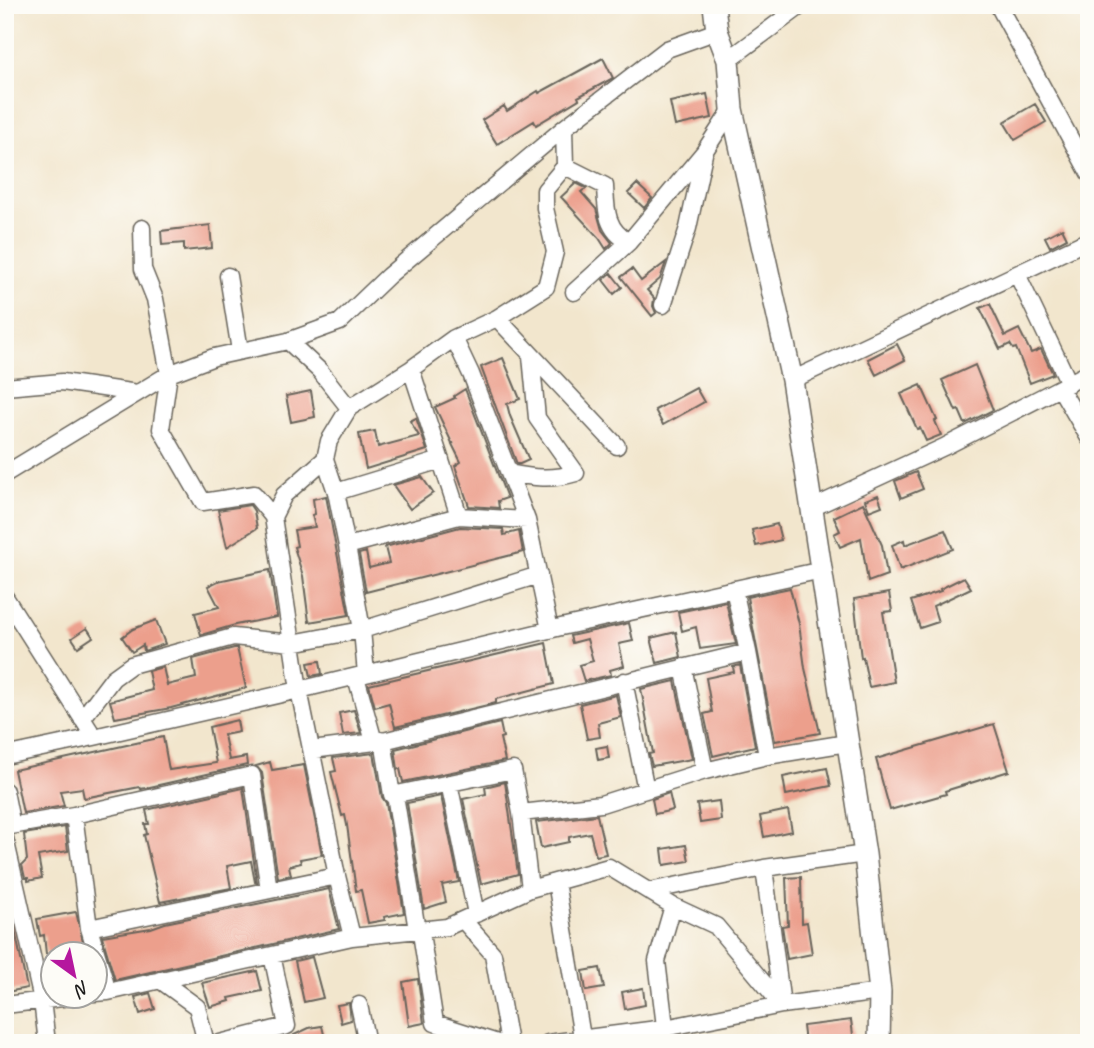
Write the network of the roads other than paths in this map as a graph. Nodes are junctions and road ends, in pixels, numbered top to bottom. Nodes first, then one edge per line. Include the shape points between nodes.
1 (715, 5) edge
2 (802, 5) edge
3 (998, 5) edge
4 (717, 31) junction
5 (728, 60) junction
6 (732, 109) junction
7 (564, 128) junction
8 (704, 152) junction
9 (565, 166) junction
10 (1089, 173) edge
11 (142, 228) dead end
12 (1089, 240) edge
13 (629, 242) junction
14 (1017, 274) junction
15 (228, 276) dead end
16 (574, 292) dead end
17 (663, 305) dead end
18 (497, 318) junction
19 (454, 338) junction
20 (288, 341) junction
21 (240, 351) junction
22 (531, 356) junction
23 (411, 369) junction
24 (1089, 373) edge
25 (169, 374) junction
26 (792, 380) junction
27 (1064, 385) junction
28 (5, 387) edge
29 (137, 393) junction
30 (349, 408) junction
31 (1089, 438) edge
32 (617, 446) dead end
33 (326, 459) junction
34 (441, 460) junction
35 (509, 473) junction
36 (5, 474) edge
37 (336, 492) junction
38 (812, 508) junction
39 (460, 516) junction
40 (273, 517) junction
41 (527, 520) junction
42 (347, 546) junction
43 (822, 569) junction
44 (539, 575) junction
45 (734, 589) junction
46 (5, 597) edge
47 (362, 629) junction
48 (550, 630) junction
49 (292, 643) junction
50 (748, 652) junction
51 (683, 667) junction
52 (361, 675) junction
53 (624, 681) junction
54 (299, 690) junction
55 (82, 719) junction
56 (93, 737) junction
57 (383, 741) junction
58 (846, 743) junction
59 (312, 750) junction
60 (5, 756) edge
61 (767, 756) junction
62 (705, 771) junction
63 (449, 783) junction
64 (646, 790) junction
65 (5, 791) edge
66 (392, 795) junction
67 (521, 813) junction
68 (74, 815) junction
69 (8, 830) edge
70 (865, 854) junction
71 (764, 868) junction
72 (337, 876) junction
73 (556, 882) junction
74 (530, 889) junction
75 (269, 891) junction
76 (649, 891) junction
77 (12, 895) edge
78 (673, 906) junction
79 (469, 917) junction
80 (89, 928) junction
81 (413, 930) junction
82 (352, 937) junction
83 (91, 940) edge
84 (272, 955) junction
85 (160, 980) junction
86 (38, 986) edge
87 (108, 991) edge
88 (880, 992) junction
89 (38, 1000) edge
90 (5, 1004) edge
91 (359, 1005) dead end
92 (782, 1005) junction
93 (43, 1010) edge
94 (666, 1036) edge
95 (582, 1041) edge
96 (232, 1042) edge
97 (47, 1043) edge
98 (206, 1043) edge
99 (367, 1043) edge
100 (498, 1043) edge
101 (509, 1043) edge
102 (548, 1043) edge
103 (879, 1043) edge

1 - 4 main road
2 - 5 street
3 - 10 street
4 - 5 main road
4 - 7 street via 667,49
5 - 6 main road
6 - 8 street
6 - 26 main road
7 - 9 street
7 - 20 street via 388,275 340,321
8 - 13 street
8 - 17 street via 688,229
9 - 13 street via 605,186 606,210 616,235
9 - 18 street via 545,190 555,252 546,287
11 - 25 street via 143,269 155,299
12 - 14 street
13 - 16 street
14 - 26 street
14 - 27 street
15 - 21 street
18 - 19 street
18 - 22 street
19 - 23 street
19 - 35 street
20 - 21 street
20 - 30 street
21 - 25 street
22 - 32 street
22 - 35 street via 537,418 576,473 557,478
23 - 30 street
23 - 34 street
24 - 27 street
25 - 29 street
25 - 40 street via 161,429 203,502 254,494
26 - 38 main road
27 - 31 street
27 - 38 street
28 - 29 street via 62,382
29 - 36 street
30 - 33 street via 329,441
33 - 37 street
33 - 40 street via 284,495
34 - 37 street
34 - 39 street
35 - 41 street
37 - 42 street
38 - 43 main road
39 - 41 street
39 - 42 street
40 - 49 street
41 - 44 street
42 - 47 street
43 - 45 street
43 - 58 main road
44 - 47 street
44 - 48 street
45 - 48 street
45 - 50 street
46 - 55 street
47 - 49 street
47 - 52 street
48 - 52 street
49 - 54 street
49 - 55 street via 233,637 131,665 113,678
50 - 51 street
50 - 61 street
51 - 53 street
51 - 62 street
52 - 54 street
52 - 57 street via 373,738
53 - 57 street
53 - 64 street
54 - 56 street
54 - 59 street
55 - 56 street
56 - 60 street
57 - 59 street
57 - 66 street
58 - 61 street
58 - 70 main road
59 - 72 street
61 - 62 street
62 - 64 street
63 - 66 street
63 - 67 street via 513,770
63 - 79 street
64 - 67 street via 601,804
65 - 69 street
66 - 81 street via 396,794 417,930
67 - 74 street
68 - 69 street
68 - 75 street via 252,775
68 - 80 street
69 - 77 street
70 - 71 street
70 - 88 main road
71 - 76 street
71 - 92 street
72 - 75 street
72 - 82 street
73 - 74 street
73 - 76 street via 609,867
73 - 95 street
74 - 79 street
75 - 80 street
76 - 78 street
77 - 86 street
78 - 92 street via 716,926
78 - 94 street via 657,961
79 - 81 street via 447,927
79 - 101 street via 493,954
80 - 83 street
81 - 82 street
81 - 100 street via 421,933 435,1023
82 - 84 street
84 - 85 street
84 - 96 street via 288,1026
85 - 87 street
85 - 98 street via 197,1007
88 - 92 street
88 - 103 main road
89 - 90 street
91 - 99 street
92 - 94 street
93 - 97 street
94 - 95 street
95 - 102 street

